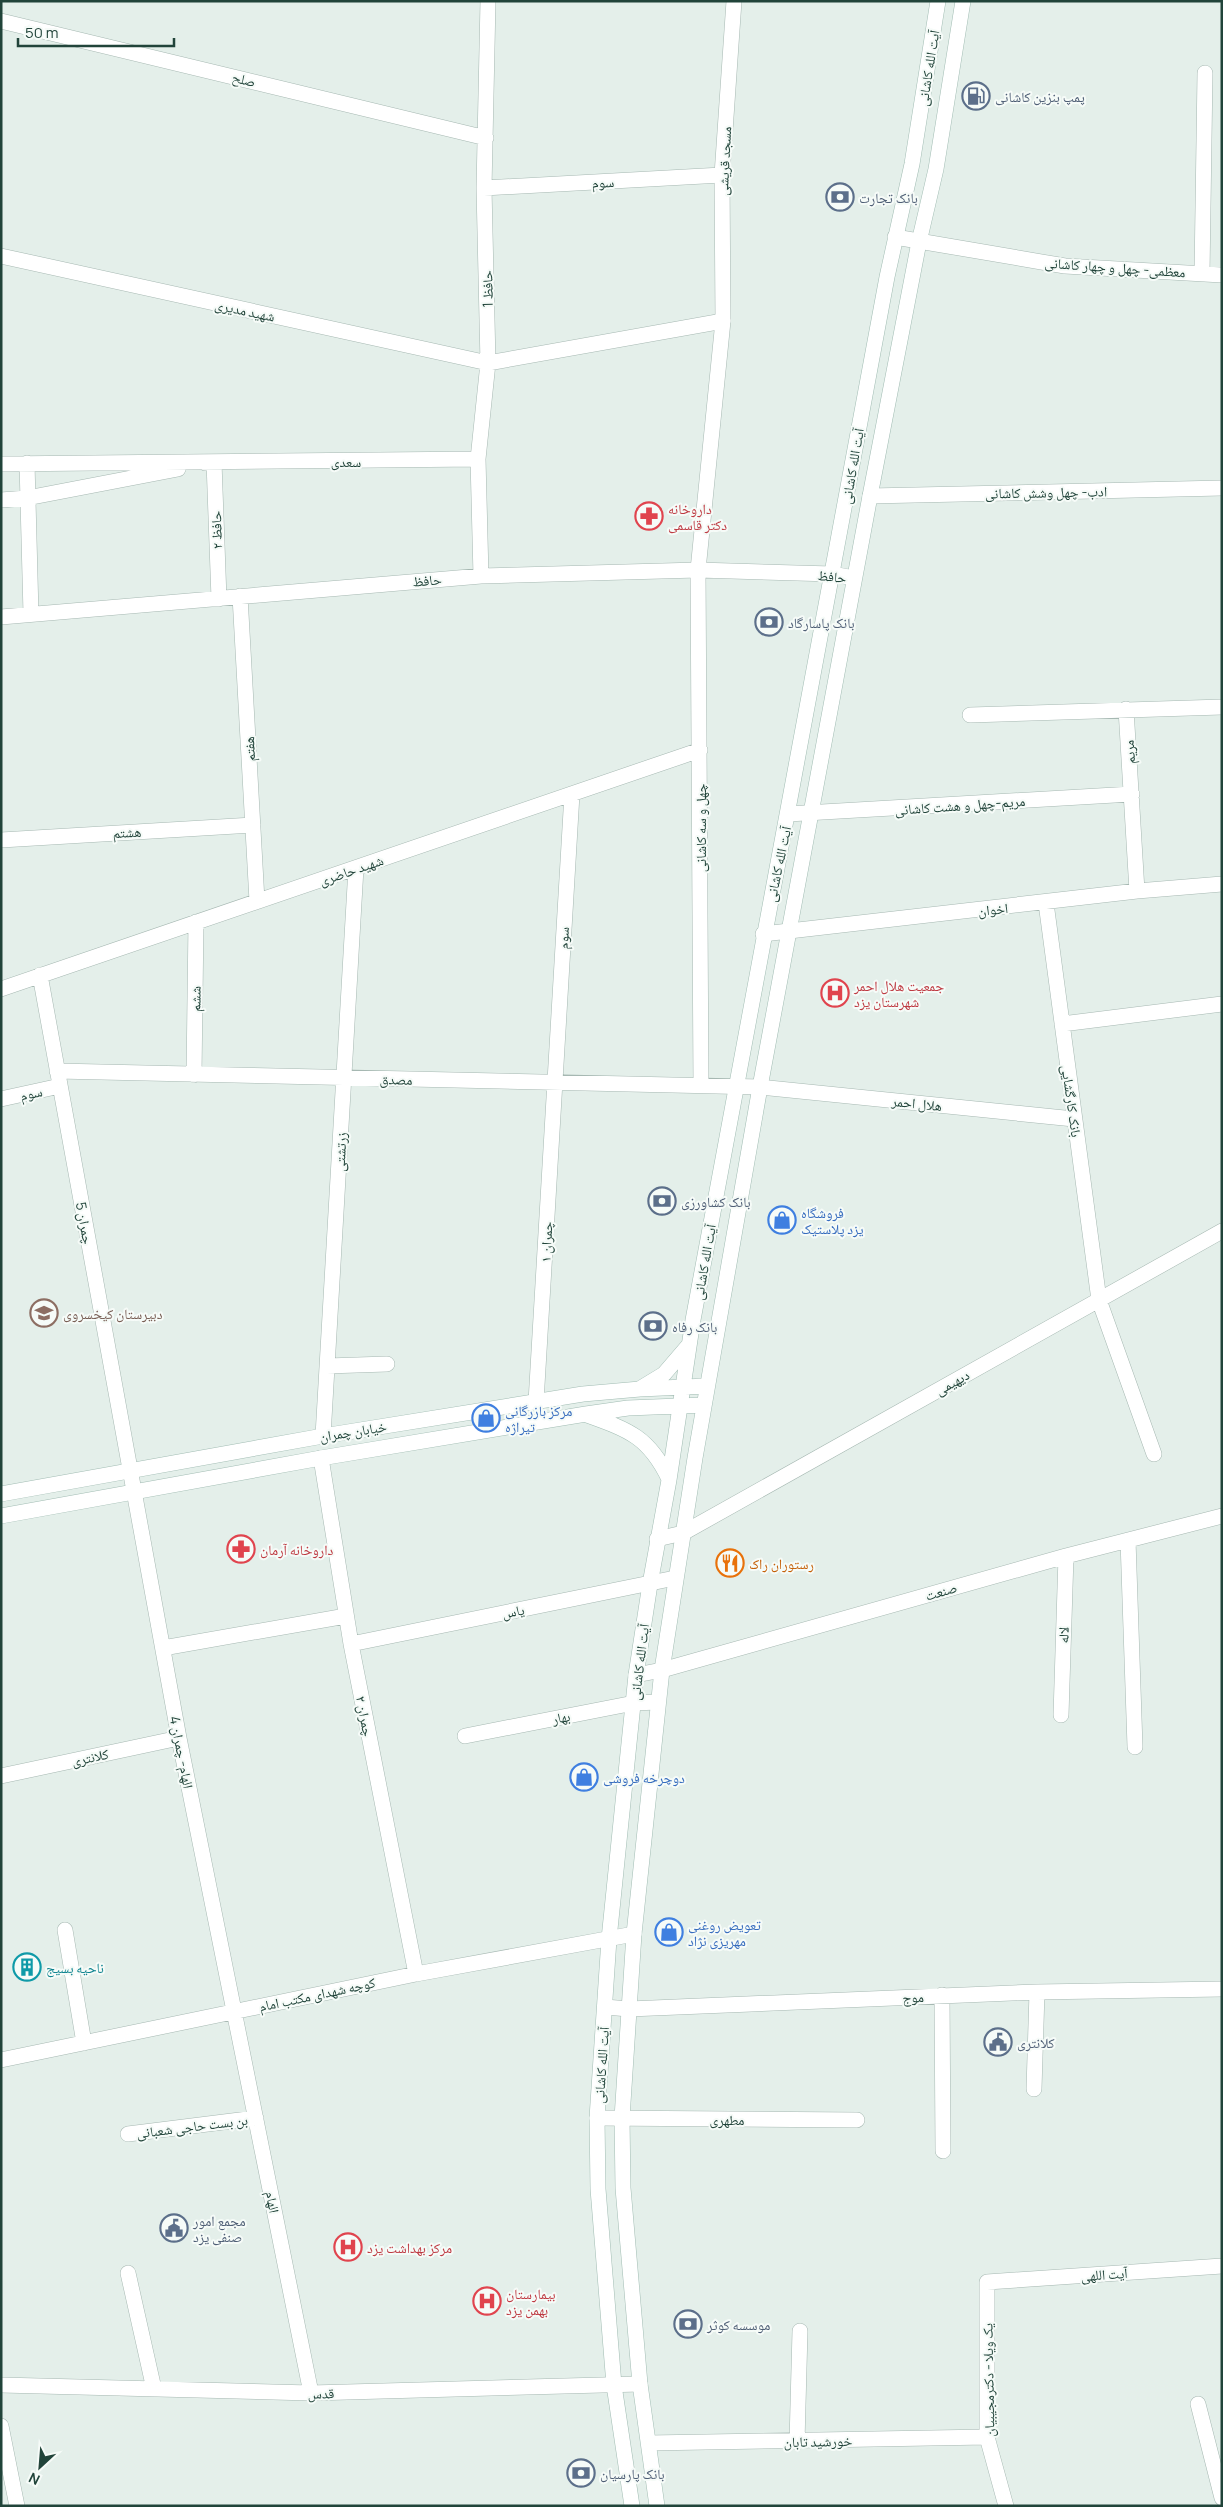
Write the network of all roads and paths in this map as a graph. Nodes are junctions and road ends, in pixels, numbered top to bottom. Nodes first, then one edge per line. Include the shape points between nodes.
1 (488, 1) edge
2 (734, 1) edge
3 (938, 1) edge
4 (963, 1) edge
5 (1, 21) edge
6 (1205, 73) dead end
7 (486, 138) junction
8 (722, 175) junction
9 (484, 188) junction
10 (895, 236) junction
11 (919, 242) junction
12 (1, 256) edge
13 (1202, 274) junction
14 (1222, 275) edge
15 (723, 321) junction
16 (488, 364) junction
17 (478, 460) junction
18 (214, 462) junction
19 (27, 463) junction
20 (1, 464) edge
21 (1222, 488) edge
22 (870, 496) junction
23 (27, 498) junction
24 (1, 500) edge
25 (698, 570) junction
26 (832, 574) junction
27 (481, 576) junction
28 (854, 578) junction
29 (240, 596) junction
30 (218, 598) junction
31 (31, 614) junction
32 (1, 617) edge
33 (1222, 707) edge
34 (1126, 709) junction
35 (970, 715) dead end
36 (700, 750) junction
37 (572, 794) junction
38 (1132, 794) junction
39 (788, 814) junction
40 (812, 814) junction
41 (253, 825) junction
42 (1, 840) edge
43 (356, 868) junction
44 (1222, 884) edge
45 (1137, 891) junction
46 (257, 901) junction
47 (1046, 903) junction
48 (196, 922) junction
49 (791, 932) junction
50 (764, 934) junction
51 (40, 976) junction
52 (1, 989) edge
53 (1222, 1004) edge
54 (1062, 1024) junction
55 (194, 1075) junction
56 (344, 1078) junction
57 (59, 1079) junction
58 (555, 1082) junction
59 (701, 1086) junction
60 (735, 1086) junction
61 (760, 1088) junction
62 (1, 1099) edge
63 (1074, 1119) junction
64 (1222, 1231) edge
65 (1099, 1300) junction
66 (688, 1346) junction
67 (387, 1364) dead end
68 (327, 1366) junction
69 (707, 1386) junction
70 (640, 1388) junction
71 (682, 1388) junction
72 (536, 1402) junction
73 (704, 1405) junction
74 (679, 1406) junction
75 (586, 1414) junction
76 (323, 1436) junction
77 (1154, 1454) dead end
78 (321, 1458) junction
79 (130, 1471) junction
80 (670, 1480) junction
81 (134, 1492) junction
82 (1, 1494) edge
83 (1, 1516) edge
84 (1222, 1516) edge
85 (683, 1533) junction
86 (658, 1539) junction
87 (1128, 1540) junction
88 (1066, 1556) junction
89 (676, 1578) junction
90 (650, 1584) junction
91 (346, 1616) junction
92 (351, 1644) junction
93 (163, 1648) junction
94 (662, 1670) junction
95 (636, 1675) junction
96 (658, 1702) junction
97 (634, 1703) junction
98 (1061, 1715) dead end
99 (465, 1736) dead end
100 (179, 1738) junction
101 (1134, 1747) dead end
102 (1, 1776) edge
103 (65, 1930) dead end
104 (634, 1934) junction
105 (609, 1939) junction
106 (416, 1974) junction
107 (1222, 1989) edge
108 (1037, 1992) junction
109 (942, 1996) junction
110 (605, 2007) junction
111 (630, 2009) junction
112 (235, 2011) junction
113 (84, 2042) junction
114 (1, 2060) edge
115 (1034, 2089) dead end
116 (256, 2118) junction
117 (597, 2118) junction
118 (622, 2118) junction
119 (857, 2120) dead end
120 (128, 2134) dead end
121 (943, 2151) dead end
122 (1222, 2266) edge
123 (128, 2273) dead end
124 (987, 2282) joint
125 (800, 2331) dead end
126 (614, 2384) junction
127 (640, 2384) junction
128 (1, 2385) edge
129 (154, 2389) junction
130 (311, 2393) junction
131 (1198, 2404) dead end
132 (1, 2426) edge
133 (987, 2437) junction
134 (798, 2442) junction
135 (649, 2443) junction
136 (624, 2444) junction
137 (1222, 2498) edge
138 (17, 2506) edge
139 (632, 2506) edge
140 (657, 2506) edge
141 (1006, 2506) edge

1 - 7 street, حافظ 1
2 - 8 street, مسجد قریشی
3 - 10 street, آیت الله کاشانی via 912,164
4 - 11 street, آیت الله کاشانی via 936,169
5 - 7 street, صلح
6 - 13 street
7 - 9 street, حافظ 1
8 - 9 street, سوم
8 - 15 street, مسجد قریشی
9 - 16 street, حافظ 1
10 - 11 street, معظمی- چهل و چهار کاشانی
10 - 26 street, آیت الله کاشانی
11 - 13 street, معظمی- چهل و چهار کاشانی via 1065,266
11 - 22 street, آیت الله کاشانی
12 - 16 street, شهید مدیری
13 - 14 street, معظمی- چهل و چهار کاشانی
15 - 16 street
15 - 25 street, مسجد قریشی
16 - 17 street, حافظ 1
17 - 18 street, سعدی
17 - 27 street, حافظ 1
18 - 19 street, سعدی
18 - 23 street, سعدی
18 - 30 street, حافظ ۲
19 - 20 street, سعدی
19 - 23 street
21 - 22 street, ادب- چهل وشش کاشانی
22 - 28 street, آیت الله کاشانی
23 - 24 street, سعدی
23 - 31 street
25 - 26 street, حافظ
25 - 27 street, حافظ
25 - 36 street, چهل و سه کاشانی
26 - 28 street, حافظ
26 - 39 street, آیت الله کاشانی
27 - 29 street, حافظ
28 - 40 street, آیت الله کاشانی
29 - 30 street, حافظ
29 - 41 street, هفتم
30 - 31 street, حافظ
31 - 32 street, حافظ
33 - 34 street
34 - 35 street
34 - 38 street, مریم
36 - 37 street, شهید حاضری
36 - 59 street, چهل و سه کاشانی
37 - 43 street, شهید حاضری
37 - 58 street, سوم
38 - 40 street, مریم-چهل و هشت کاشانی
38 - 45 street, مریم
39 - 40 street, مریم-چهل و هشت کاشانی
39 - 50 street, آیت الله کاشانی
40 - 49 street, آیت الله کاشانی
41 - 42 street, هشتم
41 - 46 street, هفتم
43 - 46 street, شهید حاضری
43 - 56 street, زرتشتی
44 - 45 street, اخوان
45 - 47 street, اخوان
46 - 48 street, شهید حاضری
47 - 49 street, اخوان
47 - 54 street, بانک کارگشایی
48 - 51 street, شهید حاضری
48 - 55 street, ششم
49 - 50 street, اخوان
49 - 61 street, آیت الله کاشانی
50 - 60 street, آیت الله کاشانی
51 - 52 street, شهید حاضری
51 - 57 street, چمران 5
53 - 54 street
54 - 63 street, بانک کارگشایی
55 - 56 street, مصدق
55 - 57 street, مصدق
56 - 58 street, مصدق
56 - 68 street, زرتشتی
57 - 62 street, سوم
57 - 79 street, چمران 5
58 - 59 street, مصدق
58 - 72 street, چمران ۱
59 - 60 street, مصدق
60 - 61 street, هلال احمر
60 - 66 street, آیت الله کاشانی
61 - 63 street, هلال احمر
61 - 69 street, آیت الله کاشانی
63 - 65 street, بانک کارگشایی
64 - 65 street, دیهیمی
65 - 77 street, بانک کارگشایی
65 - 85 street, دیهیمی
66 - 70 street via 664,1374
66 - 71 street, آیت الله کاشانی
67 - 68 street
68 - 76 street, زرتشتی
69 - 71 street, خیابان چمران
69 - 73 street, آیت الله کاشانی
70 - 71 street, خیابان چمران
70 - 72 street, خیابان چمران
71 - 74 street, آیت الله کاشانی
72 - 76 street, خیابان چمران
73 - 74 street, خیابان چمران
73 - 85 street, آیت الله کاشانی
74 - 75 street, خیابان چمران
74 - 80 street, آیت الله کاشانی
75 - 78 street, خیابان چمران
75 - 80 street via 629,1430 659,1456
76 - 79 street, خیابان چمران
78 - 81 street, خیابان چمران
78 - 91 street, چمران ۲
79 - 81 street, چمران 5
79 - 82 street, خیابان چمران
80 - 86 street, آیت الله کاشانی
81 - 83 street, خیابان چمران
81 - 93 street, الهام- چمران 4
84 - 87 street, صنعت
85 - 86 street, دیهیمی
85 - 89 street, آیت الله کاشانی
86 - 90 street, آیت الله کاشانی
87 - 88 street, صنعت
87 - 101 street
88 - 94 street, صنعت
88 - 98 street, لاله
89 - 90 street, یاس
89 - 94 street, آیت الله کاشانی
90 - 92 street, یاس
90 - 95 street, آیت الله کاشانی
91 - 92 street, چمران ۲
91 - 93 street
92 - 106 street, چمران ۲
93 - 100 street, الهام- چمران 4
94 - 95 street, صنعت
94 - 96 street, آیت الله کاشانی
95 - 97 street, آیت الله کاشانی
96 - 97 street, بهار
96 - 104 street, آیت الله کاشانی
97 - 99 street, بهار
97 - 105 street, آیت الله کاشانی
100 - 102 street, کلانتری
100 - 112 street, الهام- چمران 4
103 - 113 street
104 - 105 street, کوچه شهدای مکتب امام
104 - 111 street, آیت الله کاشانی
105 - 106 street, کوچه شهدای مکتب امام
105 - 110 street, آیت الله کاشانی
106 - 112 street, کوچه شهدای مکتب امام
107 - 108 street, موج
108 - 109 street, موج
108 - 115 street
109 - 111 street, موج
109 - 121 street
110 - 111 street, موج
110 - 117 street, آیت الله کاشانی
111 - 118 street, آیت الله کاشانی
112 - 113 street, کوچه شهدای مکتب امام
112 - 116 street, الهام
113 - 114 street, کوچه شهدای مکتب امام
116 - 120 street, بن بست حاجی شعبانی
116 - 130 street, الهام
117 - 118 street, مطهری
117 - 126 street, آیت الله کاشانی via 598,2189
118 - 119 street, مطهری
118 - 127 street, آیت الله کاشانی via 623,2188
122 - 124 street, آیت اللهی
123 - 129 street
124 - 133 street, یک ویلا - دکترمجیبیان
125 - 134 street
126 - 127 street, قدس
126 - 130 street, قدس
126 - 136 street, آیت الله کاشانی
127 - 135 street, آیت الله کاشانی
128 - 129 street, قدس
129 - 130 street, قدس
131 - 137 street
132 - 138 street
133 - 134 street, خورشید تابان
133 - 141 street, یک ویلا - دکترمجیبیان
134 - 135 street, خورشید تابان
135 - 136 street, خورشید تابان
135 - 140 street, آیت الله کاشانی
136 - 139 street, آیت الله کاشانی

